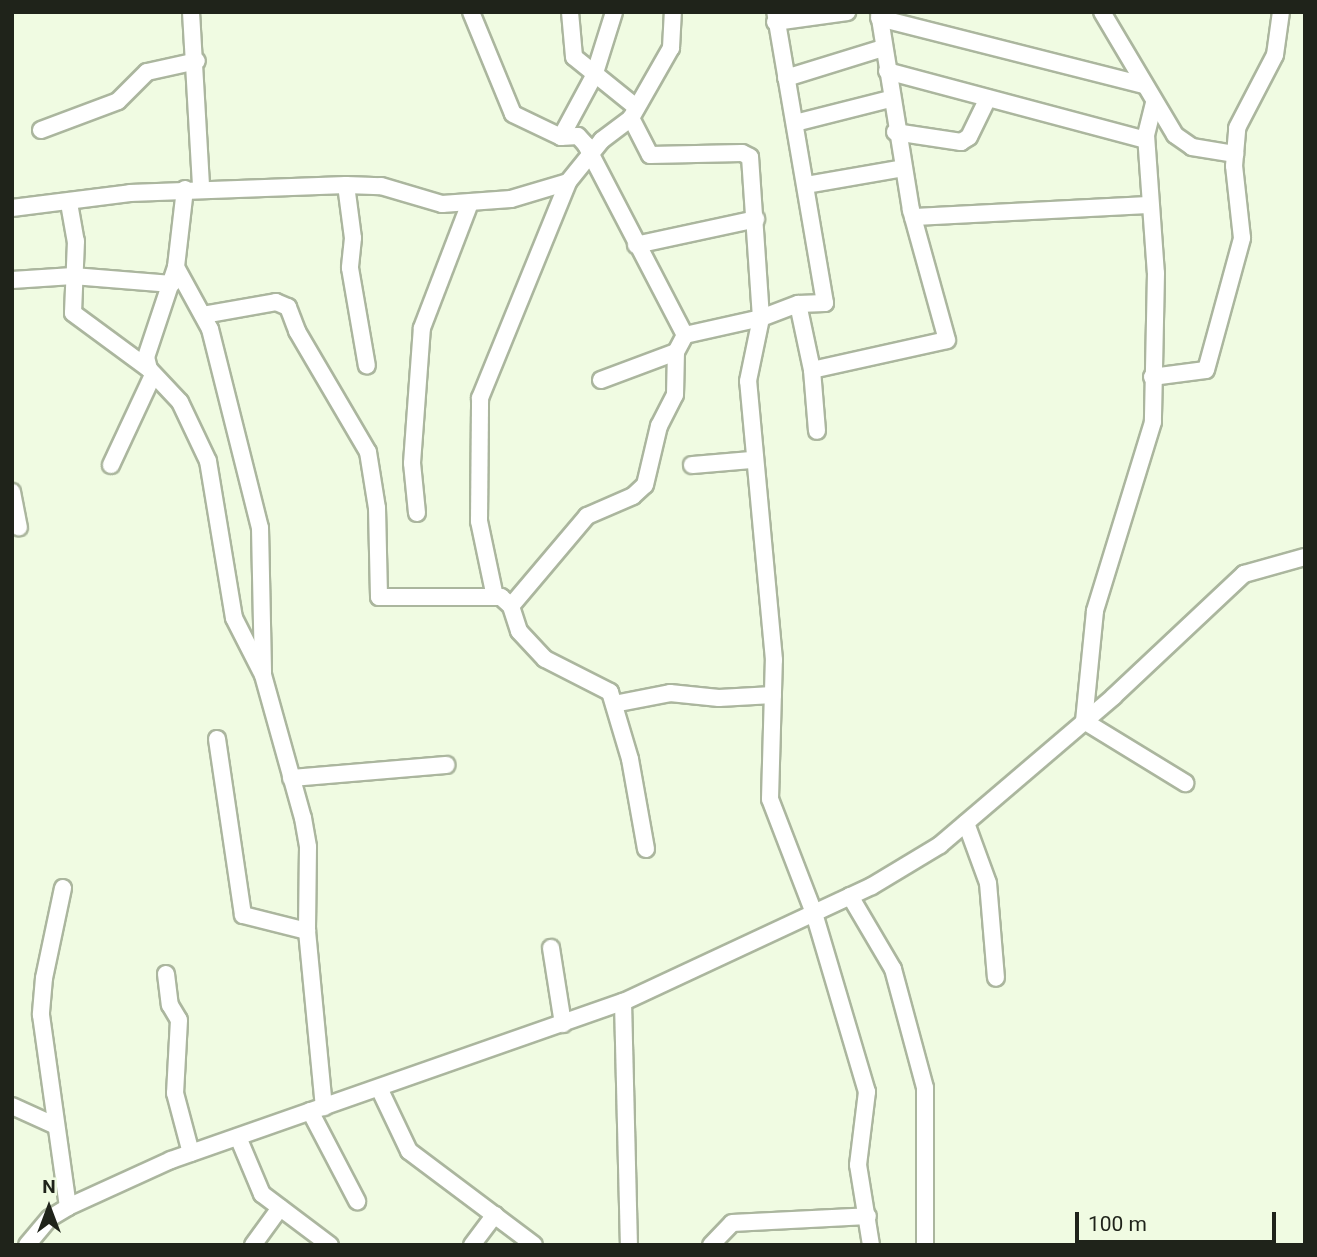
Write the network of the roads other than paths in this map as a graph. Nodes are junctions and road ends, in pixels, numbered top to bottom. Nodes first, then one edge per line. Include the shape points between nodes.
1 (191, 12) edge
2 (471, 12) edge
3 (570, 12) edge
4 (614, 12) edge
5 (673, 12) edge
6 (847, 12) edge
7 (1102, 12) edge
8 (1281, 12) edge
9 (879, 15) edge
10 (775, 17) edge
11 (883, 48) junction
12 (197, 61) junction
13 (887, 71) junction
14 (594, 76) junction
15 (786, 78) junction
16 (1144, 85) junction
17 (988, 98) junction
18 (890, 99) junction
19 (1154, 103) junction
20 (633, 112) junction
21 (795, 123) junction
22 (41, 130) dead end
23 (895, 132) junction
24 (561, 137) junction
25 (1146, 140) junction
26 (1235, 154) junction
27 (589, 155) junction
28 (903, 168) junction
29 (568, 182) junction
30 (806, 184) junction
31 (354, 185) junction
32 (193, 189) junction
33 (69, 203) junction
34 (470, 203) junction
35 (1150, 205) junction
36 (12, 208) edge
37 (913, 216) junction
38 (756, 219) junction
39 (636, 245) junction
40 (176, 267) junction
41 (74, 276) junction
42 (12, 280) edge
43 (172, 284) junction
44 (798, 304) junction
45 (203, 315) junction
46 (761, 318) junction
47 (685, 335) junction
48 (676, 352) junction
49 (368, 366) dead end
50 (812, 370) junction
51 (151, 372) junction
52 (1152, 377) junction
53 (601, 380) dead end
54 (817, 431) dead end
55 (752, 460) junction
56 (692, 464) dead end
57 (111, 465) dead end
58 (12, 492) edge
59 (417, 513) dead end
60 (19, 527) dead end
61 (1298, 558) edge
62 (495, 597) junction
63 (510, 606) junction
64 (263, 675) junction
65 (773, 695) junction
66 (614, 704) junction
67 (1084, 721) junction
68 (217, 739) dead end
69 (446, 765) dead end
70 (290, 778) junction
71 (1185, 783) dead end
72 (967, 822) junction
73 (646, 849) dead end
74 (63, 888) dead end
75 (850, 896) junction
76 (814, 913) junction
77 (307, 931) junction
78 (551, 948) dead end
79 (166, 974) dead end
80 (996, 978) dead end
81 (622, 1002) junction
82 (563, 1024) junction
83 (379, 1088) junction
84 (12, 1106) edge
85 (317, 1109) junction
86 (54, 1125) junction
87 (238, 1136) junction
88 (191, 1153) junction
89 (357, 1201) dead end
90 (68, 1208) junction
91 (281, 1208) junction
92 (495, 1215) junction
93 (868, 1216) junction
94 (27, 1245) edge
95 (253, 1245) edge
96 (330, 1245) edge
97 (472, 1245) edge
98 (534, 1245) edge
99 (629, 1245) edge
100 (711, 1245) edge
101 (871, 1245) edge
102 (925, 1245) edge

1 - 12 street
2 - 24 street via 513,114
3 - 14 street via 574,57
4 - 14 street
5 - 20 street via 671,48
6 - 10 street
7 - 16 street
8 - 26 street via 1275,55 1240,115
9 - 11 street
9 - 16 street
10 - 15 street
11 - 13 street
11 - 15 street
12 - 22 street via 147,72 118,100
12 - 32 street
13 - 17 street
13 - 18 street
14 - 20 street
14 - 24 street
15 - 21 street
16 - 19 street
17 - 23 street via 969,137 961,142
17 - 25 street
18 - 21 street
18 - 23 street
19 - 25 street
19 - 26 street via 1186,144
20 - 27 street
20 - 38 street via 650,155 748,155
21 - 30 street
23 - 28 street
24 - 27 street via 578,136
25 - 35 street
26 - 52 street via 1242,238 1206,370
27 - 29 street
27 - 39 street
28 - 30 street
28 - 37 street
29 - 34 street via 506,200
29 - 62 street via 480,398 479,521
30 - 44 street via 825,303
31 - 32 street
31 - 34 street via 381,186 436,203
31 - 49 street via 350,268
32 - 33 street
32 - 40 street
33 - 36 street
33 - 41 street via 76,241
34 - 59 street via 422,328 412,463
35 - 37 street
35 - 52 street via 1156,273
37 - 50 street via 947,340
38 - 39 street
38 - 46 street
39 - 47 street
40 - 43 street
40 - 45 street
41 - 42 street
41 - 43 street
41 - 51 street via 73,313
43 - 51 street via 147,343
44 - 46 street
44 - 50 street
45 - 62 street via 276,302 288,307 368,452 377,503 379,597
45 - 64 street via 260,528
46 - 47 street
46 - 55 street via 748,381
47 - 48 street
48 - 53 street
48 - 63 street via 676,389 659,426 645,485 633,496 587,516
50 - 54 street
51 - 57 street
51 - 64 street via 180,402 197,431 208,461 234,618
52 - 67 street via 1153,427 1095,611
55 - 56 street
55 - 65 street via 766,555
58 - 60 street
61 - 67 street via 1244,574
62 - 63 street
63 - 66 street via 519,631 545,659 608,688
64 - 70 street
65 - 66 street via 719,698 670,692
65 - 76 street via 770,799
66 - 73 street
67 - 71 street
67 - 72 street
68 - 77 street via 243,915
69 - 70 street
70 - 77 street via 308,847
72 - 75 street via 900,870
72 - 80 street via 988,883
74 - 86 street via 41,1014
75 - 76 street
75 - 102 street via 893,970 925,1088
76 - 81 street
76 - 93 street via 867,1092 858,1165
77 - 85 street
78 - 82 street
79 - 88 street via 170,1005 179,1020 175,1093
81 - 82 street
81 - 99 street
82 - 83 street
83 - 85 street
83 - 92 street via 409,1152
84 - 86 street
85 - 87 street
85 - 89 street
86 - 90 street
87 - 88 street
87 - 91 street via 262,1194
88 - 90 street
90 - 94 street via 50,1218
91 - 95 street
91 - 96 street
92 - 97 street
92 - 98 street
93 - 100 street via 732,1223
93 - 101 street

